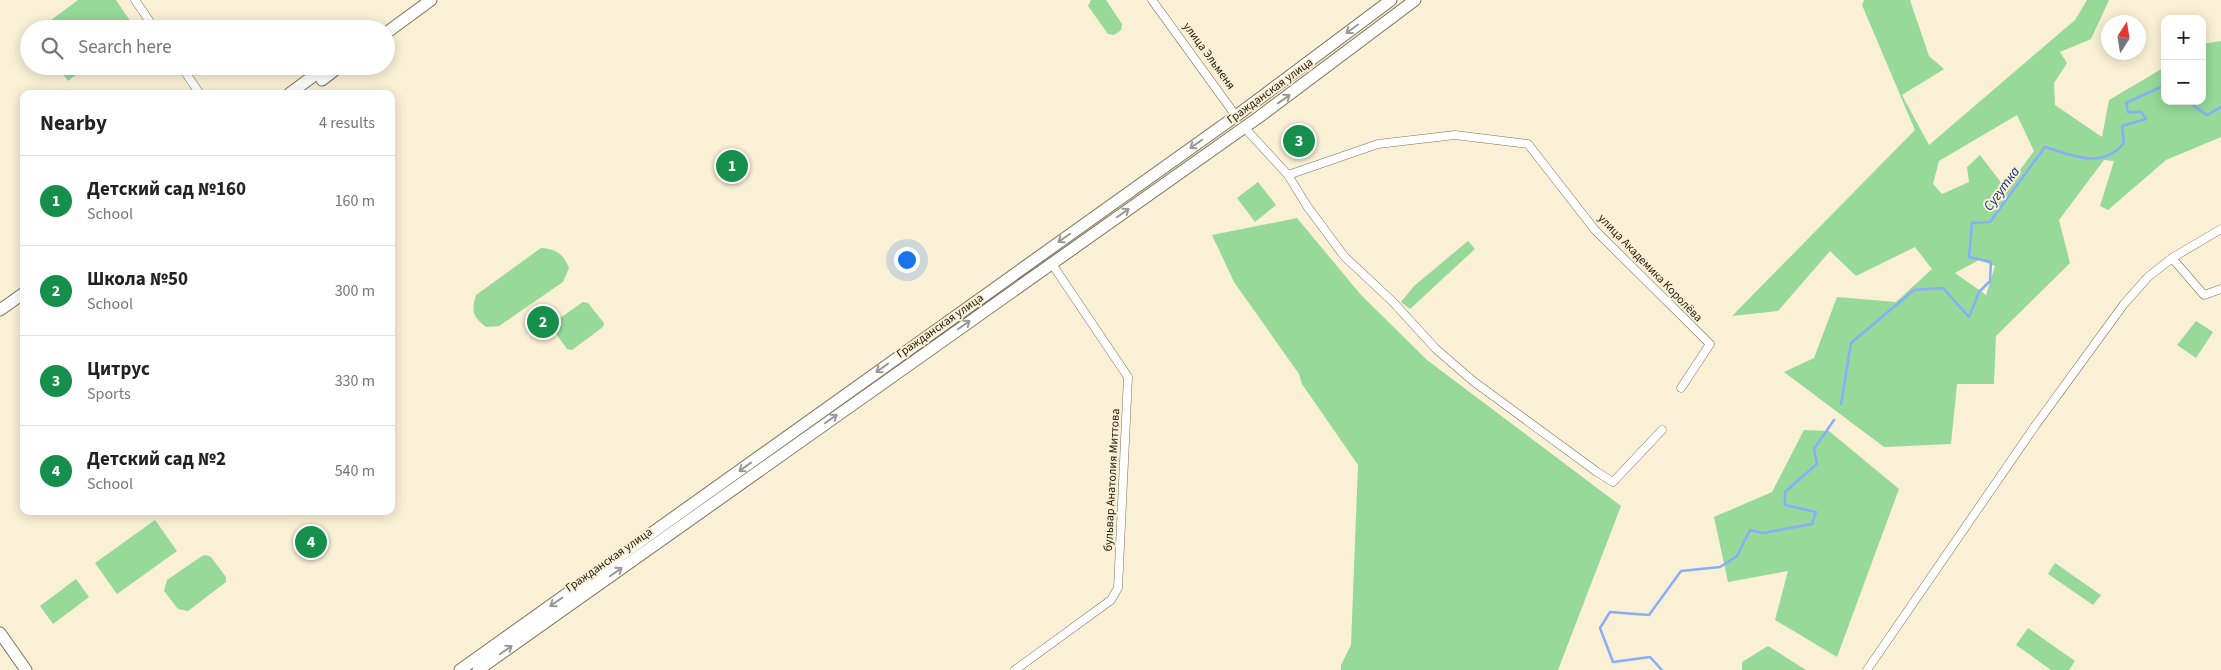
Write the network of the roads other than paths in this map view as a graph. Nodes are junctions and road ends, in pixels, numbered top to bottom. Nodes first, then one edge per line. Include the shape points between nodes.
1 (135, 0) edge
2 (431, 0) edge
3 (1152, 0) edge
4 (1391, 0) edge
5 (1414, 0) edge
6 (415, 6) edge
7 (399, 19) junction
8 (149, 20) edge
9 (395, 21) edge
10 (395, 23) edge
11 (187, 75) edge
12 (315, 75) edge
13 (328, 75) edge
14 (197, 90) edge
15 (294, 90) edge
16 (307, 90) edge
17 (1236, 116) junction
18 (1244, 127) junction
19 (1288, 175) junction
20 (2221, 229) edge
21 (2172, 258) junction
22 (1052, 264) junction
23 (2221, 288) edge
24 (20, 291) edge
25 (2, 304) edge
26 (1681, 388) dead end
27 (1662, 430) dead end
28 (788, 443) junction
29 (0, 633) edge
30 (26, 670) edge
31 (460, 670) edge
32 (478, 670) edge
33 (1015, 670) edge
34 (1867, 670) edge

1 - 8 street
2 - 6 main road
3 - 17 street, улица Эльменя
4 -> 17 main road, Гражданская улица
18 -> 5 main road, Гражданская улица
6 - 7 main road
7 - 9 main road
7 - 10 main road
11 - 14 street
12 - 15 main road
13 - 16 main road
17 - 18 main road, улица Эльменя
17 -> 28 main road, Гражданская улица
18 - 19 street
22 -> 18 main road, Гражданская улица
19 - 26 street, улица Академика Королёва via 1378,144 1455,135 1528,144 1596,230 1710,344
19 - 27 street via 1344,256 1456,368 1612,482
20 - 21 street
21 - 23 street via 2204,294
21 - 34 street via 2148,277 2124,304 2035,426
28 -> 22 main road, Гражданская улица
22 - 33 street, бульвар Анатолия Миттова via 1128,377 1118,583 1111,600
24 - 25 main road
28 -> 31 main road, Гражданская улица
32 -> 28 main road, Гражданская улица
29 - 30 main road

